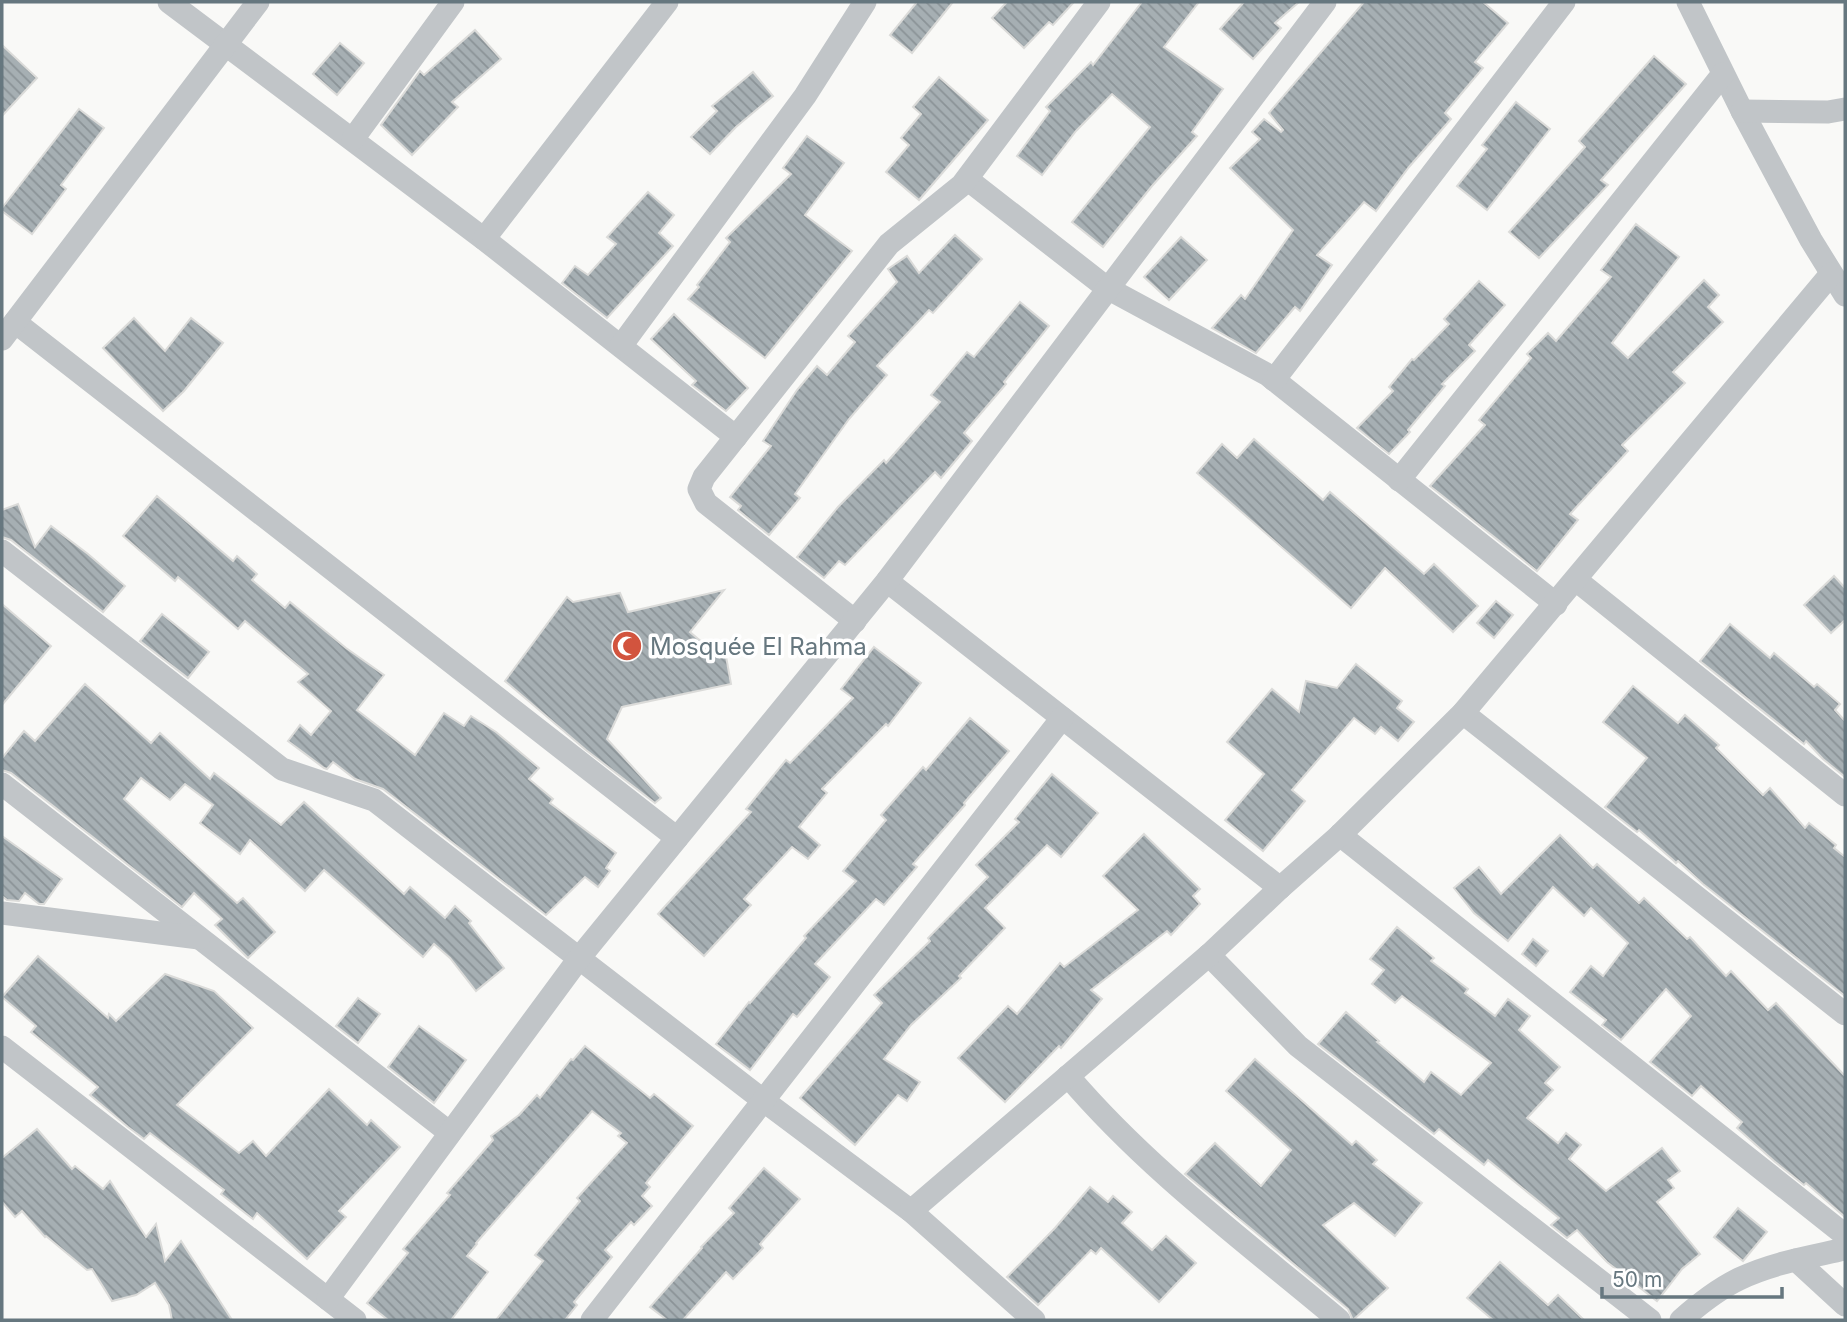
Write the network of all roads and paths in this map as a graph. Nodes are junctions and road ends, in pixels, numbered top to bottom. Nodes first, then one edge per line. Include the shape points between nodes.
1 (169, 2) edge
2 (258, 2) edge
3 (453, 2) edge
4 (667, 2) edge
5 (865, 2) edge
6 (1099, 2) edge
7 (1325, 2) edge
8 (1564, 2) edge
9 (1688, 2) edge
10 (228, 44) junction
11 (1723, 74) junction
12 (1845, 109) edge
13 (1742, 111) junction
14 (354, 139) junction
15 (967, 179) junction
16 (484, 239) junction
17 (1831, 274) junction
18 (1107, 289) junction
19 (1845, 295) edge
20 (8, 330) edge
21 (621, 346) junction
22 (1273, 380) junction
23 (736, 437) junction
24 (1399, 480) junction
25 (2, 551) edge
26 (1576, 580) junction
27 (887, 582) junction
28 (1556, 604) junction
29 (855, 621) junction
30 (1462, 713) junction
31 (1062, 718) junction
32 (2, 784) edge
33 (1845, 795) edge
34 (1340, 835) junction
35 (677, 838) junction
36 (1280, 888) junction
37 (2, 913) edge
38 (200, 938) junction
39 (1209, 956) junction
40 (580, 957) junction
41 (1845, 1014) edge
42 (2, 1046) edge
43 (1068, 1076) junction
44 (764, 1101) junction
45 (450, 1133) junction
46 (911, 1211) junction
47 (1845, 1235) edge
48 (1845, 1249) edge
49 (1796, 1260) junction
50 (328, 1298) junction
51 (1845, 1305) edge
52 (355, 1320) edge
53 (592, 1320) edge
54 (1034, 1320) edge
55 (1339, 1320) edge
56 (1650, 1320) edge
57 (1681, 1320) edge

1 - 10 street
2 - 10 street
3 - 14 street
4 - 16 street
5 - 21 street via 805,96
6 - 15 street
7 - 18 street
8 - 22 street
9 - 11 street
10 - 14 street
10 - 20 street
11 - 13 street
11 - 24 street
12 - 13 street
13 - 17 street
14 - 16 street
15 - 18 street
15 - 23 street via 889,244
16 - 21 street
17 - 19 street
17 - 26 street
18 - 22 street
18 - 27 street
20 - 35 street
21 - 23 street
22 - 24 street
23 - 29 street via 699,489 706,503
24 - 28 street
25 - 40 street via 282,769 374,800
26 - 28 street
26 - 33 street
27 - 29 street
27 - 31 street
28 - 30 street
29 - 35 street
30 - 34 street
30 - 41 street
31 - 36 street
31 - 44 street
32 - 38 street
34 - 36 street
34 - 47 street
35 - 40 street
36 - 39 street
37 - 38 street
38 - 45 street
39 - 43 street
39 - 56 street via 1298,1046
40 - 44 street
40 - 45 street
42 - 50 street
43 - 46 street
43 - 55 street via 1160,1171
44 - 46 street
44 - 53 street
45 - 50 street
46 - 54 street
48 - 49 street
49 - 51 street
49 - 57 street via 1738,1279
50 - 52 street

